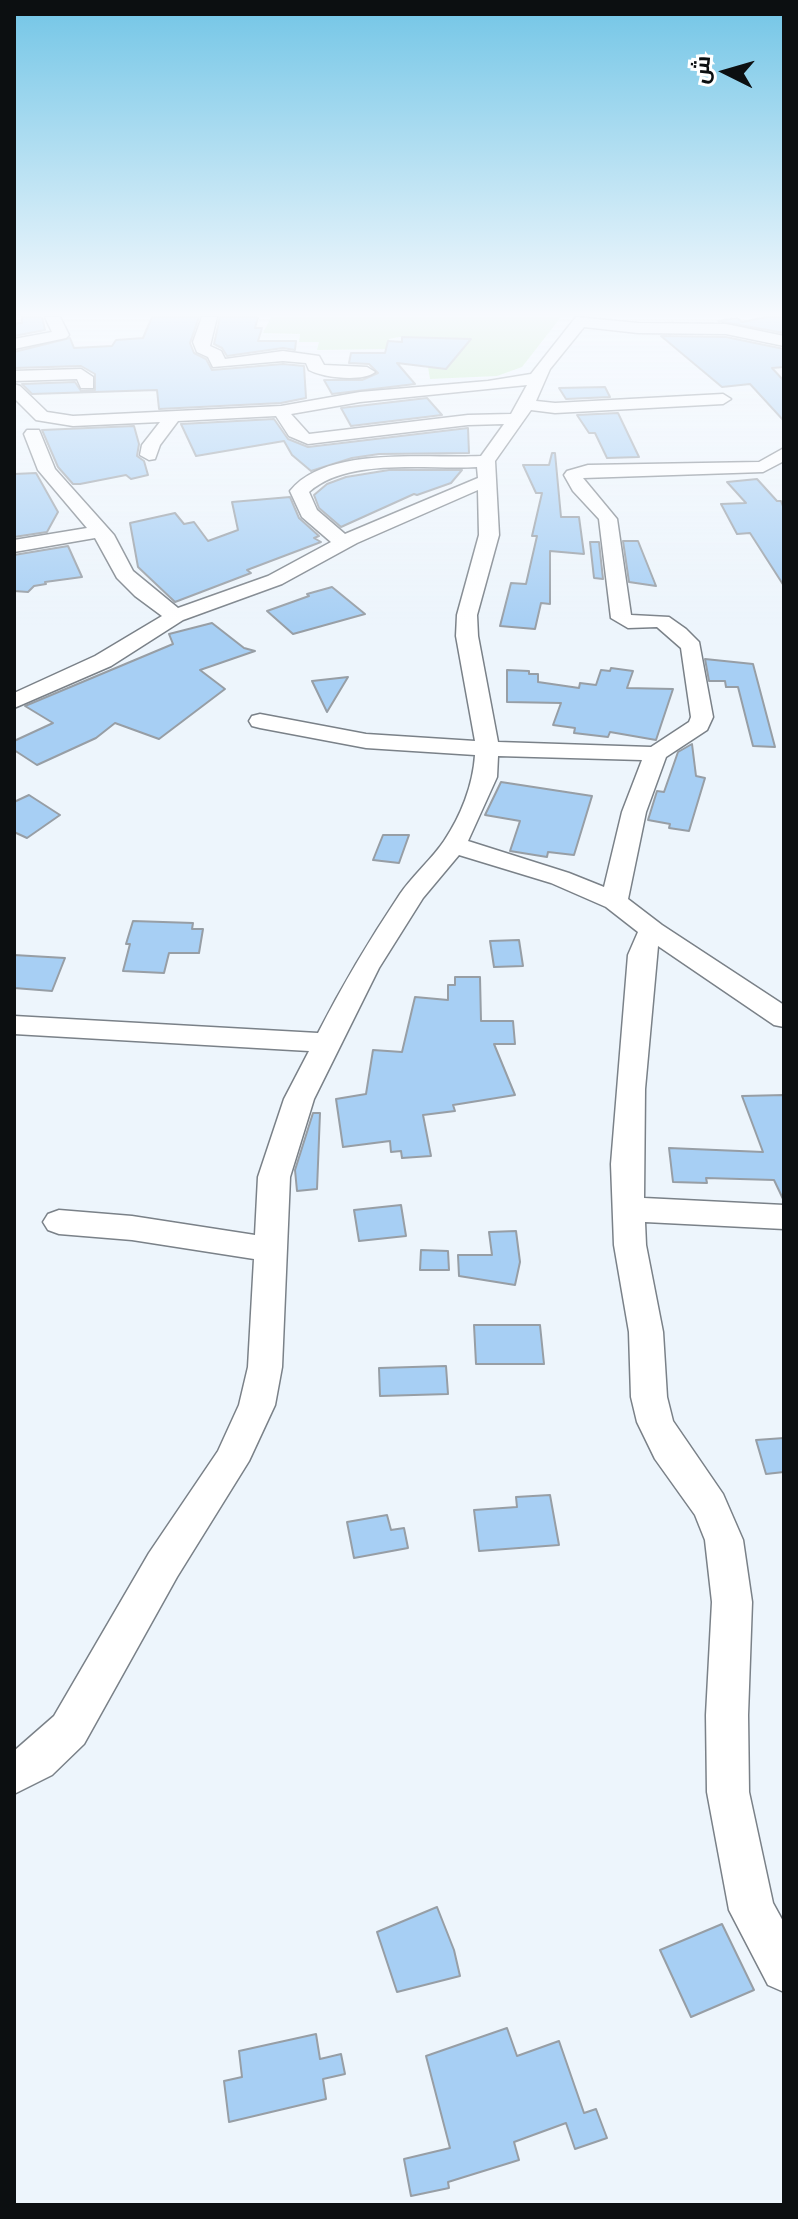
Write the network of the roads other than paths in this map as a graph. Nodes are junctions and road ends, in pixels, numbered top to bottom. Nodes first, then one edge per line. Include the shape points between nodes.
1 (60, 421) joint
2 (73, 421) edge
3 (169, 421) edge
4 (286, 421) edge
5 (463, 421) edge
6 (515, 421) edge
7 (24, 436) edge
8 (784, 453) edge
9 (149, 455) dead end
10 (763, 467) junction
11 (486, 471) junction
12 (784, 479) edge
13 (100, 531) junction
14 (344, 543) junction
15 (14, 546) edge
16 (176, 616) junction
17 (14, 701) edge
18 (260, 721) dead end
19 (487, 749) junction
20 (656, 754) junction
21 (454, 845) junction
22 (615, 901) junction
23 (653, 931) junction
24 (784, 1018) edge
25 (14, 1025) edge
26 (328, 1043) junction
27 (631, 1209) junction
28 (784, 1217) edge
29 (59, 1222) dead end
30 (269, 1249) junction
31 (14, 1773) edge
32 (784, 1969) edge

1 - 2 street
1 - 7 street
3 - 9 street
4 - 5 street via 308,439
6 - 11 street
7 - 13 street
8 - 10 street
10 - 12 street
10 - 20 street via 588,470 573,475 608,519 621,618 662,621 691,647 702,717 699,725
11 - 14 street
11 - 14 street via 359,467 306,481 299,491 302,503
11 - 19 street via 489,535 467,615 467,636
13 - 15 street
13 - 16 street via 133,585
14 - 16 street via 275,580
16 - 17 street via 103,661
18 - 19 street via 366,741
19 - 20 street
19 - 21 street via 478,799
20 - 22 street via 634,812
21 - 22 street
21 - 26 street via 390,926
22 - 23 street
23 - 24 street
23 - 27 street via 642,955 630,1089
25 - 26 street
26 - 30 street via 299,1099 282,1148 274,1177
27 - 28 street
27 - 32 street via 630,1245 655,1422 710,1506 724,1540 732,1602 728,1792 752,1910
29 - 30 street
30 - 31 street via 265,1367 247,1431 69,1730 30,1767

